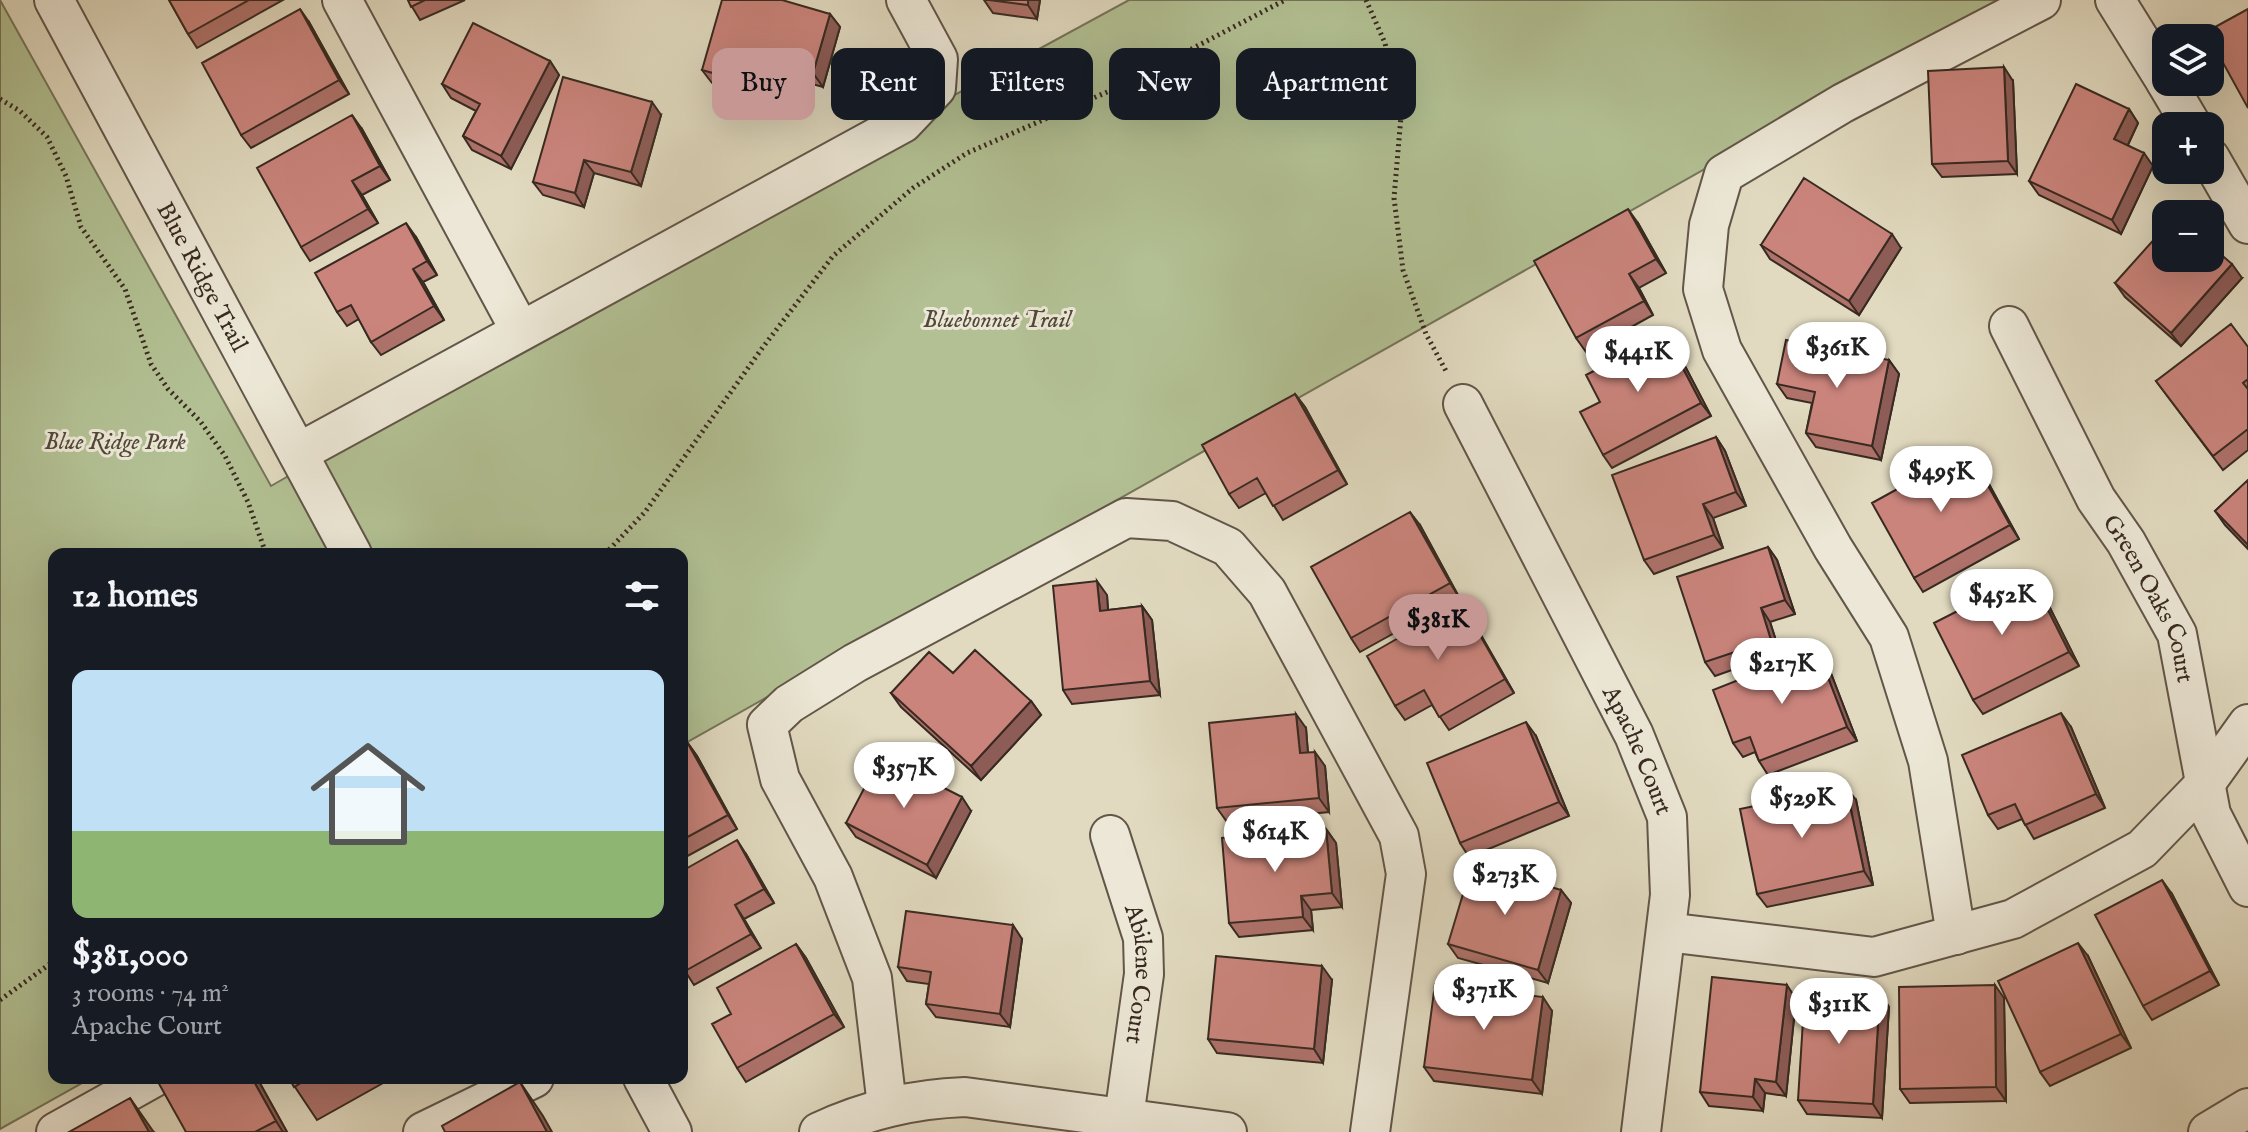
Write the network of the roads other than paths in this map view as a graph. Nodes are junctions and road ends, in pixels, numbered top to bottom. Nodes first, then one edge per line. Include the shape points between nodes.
1 (54, 0) edge
2 (342, 0) edge
3 (906, 0) edge
4 (2041, 0) edge
5 (2115, 0) edge
6 (2152, 59) edge
7 (2224, 182) edge
8 (2248, 224) edge
9 (2009, 326) dead end
10 (520, 330) junction
11 (1463, 404) dead end
12 (298, 453) junction
13 (349, 548) edge
14 (2248, 724) edge
15 (2205, 784) junction
16 (1110, 835) dead end
17 (2248, 887) edge
18 (1666, 932) junction
19 (1956, 935) junction
20 (142, 1084) edge
21 (522, 1084) edge
22 (646, 1084) edge
23 (887, 1106) junction
24 (2248, 1108) edge
25 (1124, 1117) junction
26 (56, 1132) edge
27 (423, 1132) edge
28 (672, 1132) edge
29 (819, 1132) edge
30 (1227, 1132) edge
31 (1370, 1132) edge
32 (1641, 1132) edge
33 (2208, 1132) edge

1 - 12 street, Blue Ridge Trail
2 - 10 street
3 - 10 street via 938,59 936,88 903,123
4 - 19 street via 1843,103 1724,174 1706,251 1703,289 1722,350 1889,637 1928,761
5 - 6 street
7 - 8 street
9 - 15 street, Green Oaks Court via 2096,499 2177,634
10 - 12 street
11 - 18 street, Apache Court via 1634,735 1667,817
12 - 13 street, Blue Ridge Trail
14 - 15 street
15 - 17 street, Green Oaks Court via 2211,814
15 - 19 street via 2142,849 2013,919
16 - 25 street, Abilene Court via 1143,938 1144,974
18 - 19 street via 1874,957
18 - 32 street, Apache Court
20 - 26 street
21 - 27 street
22 - 28 street
23 - 25 street via 965,1097
23 - 29 street
23 - 31 street via 872,978 833,877 780,779 767,725 789,704 855,663 1126,518 1172,521 1228,547 1258,581 1399,836 1406,874
24 - 33 street
25 - 30 street

